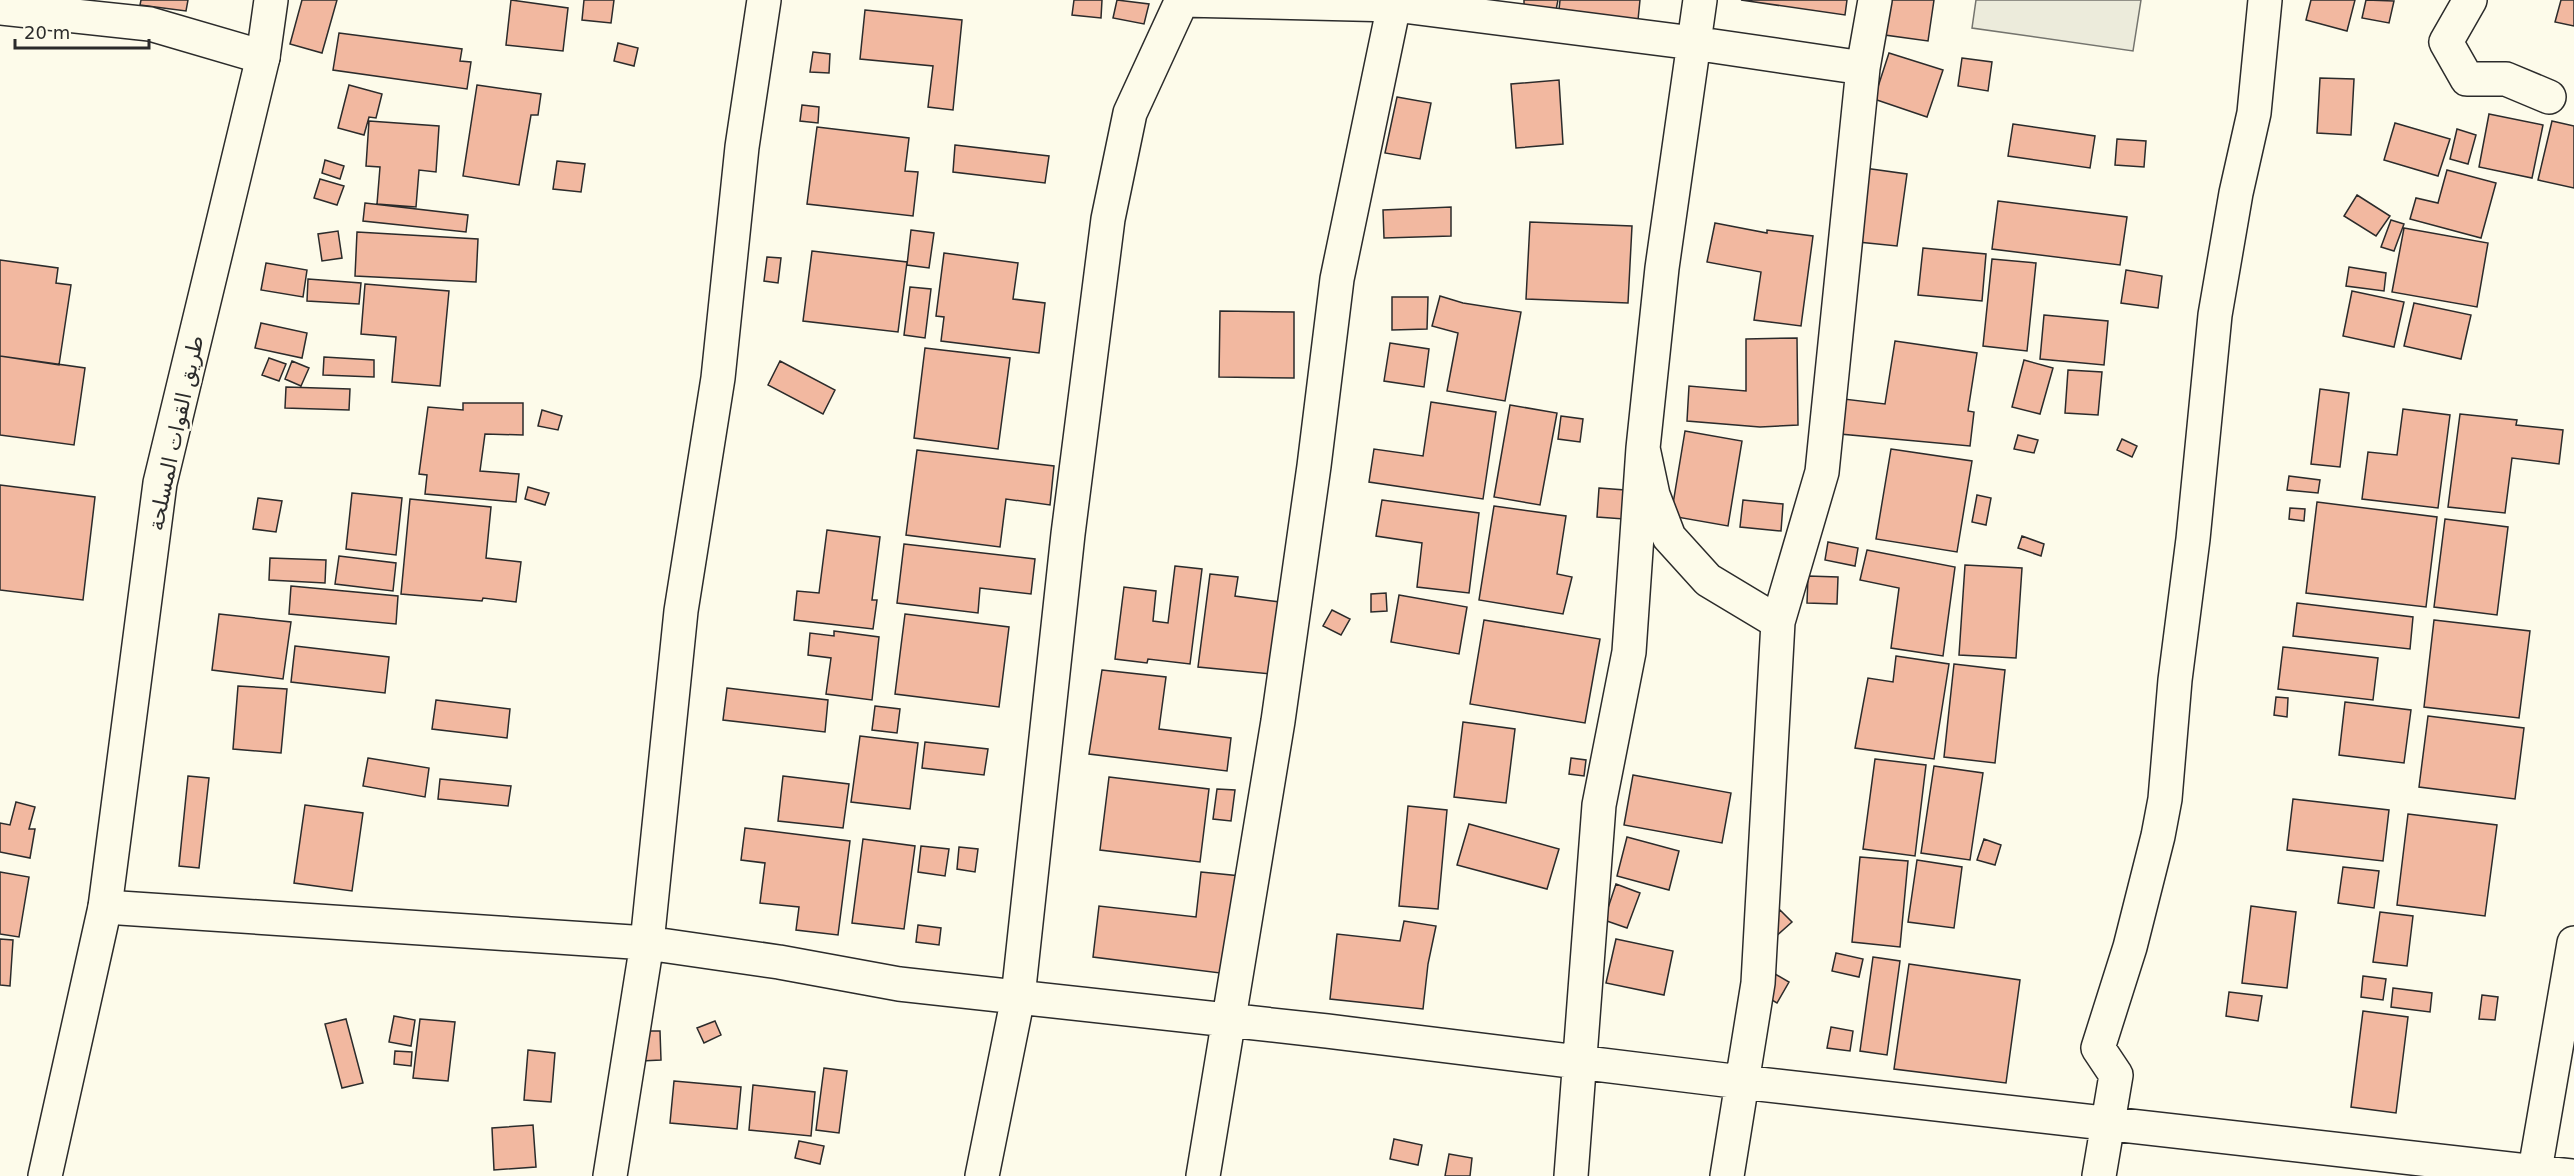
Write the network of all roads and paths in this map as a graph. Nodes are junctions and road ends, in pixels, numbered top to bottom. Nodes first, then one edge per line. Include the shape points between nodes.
1 (271, 0) edge
2 (764, 0) edge
3 (1182, 0) edge
4 (1700, 0) edge
5 (1875, 0) edge
6 (2265, 0) edge
7 (2470, 0) edge
8 (1395, 2) edge
9 (0, 8) edge
10 (1693, 43) junction
11 (263, 57) junction
12 (1863, 69) junction
13 (2549, 97) dead end
14 (1642, 448) junction
15 (1779, 622) junction
16 (105, 907) junction
17 (2574, 943) edge
18 (647, 944) junction
19 (1018, 997) junction
20 (1231, 1020) junction
21 (1578, 1061) junction
22 (1741, 1082) junction
23 (2106, 1124) junction
24 (2535, 1174) edge
25 (45, 1176) edge
26 (610, 1176) edge
27 (982, 1176) edge
28 (1203, 1176) edge
29 (1571, 1176) edge
30 (1727, 1176) edge
31 (2099, 1176) edge
32 (2571, 1176) edge

1 - 11 street, طريق القوات المسلحة
2 - 18 street via 742,147 718,378 681,611
3 - 8 street
3 - 19 street via 1130,113 1108,219 1068,534
4 - 10 street
5 - 12 street
6 - 23 street via 2254,113 2215,315 2165,800 2130,947 2098,1048 2116,1075
7 - 13 street via 2446,42 2467,79 2506,79
8 - 10 street
8 - 20 street via 1337,279 1278,721
9 - 11 street via 150,24
10 - 12 street
10 - 14 street
11 - 16 street, طريق القوات المسلحة via 160,483
12 - 15 street via 1822,472
14 - 15 street via 1653,495 1669,537 1708,580
14 - 21 street via 1629,652 1599,805
15 - 22 street via 1758,983
16 - 18 street
16 - 25 street, طريق القوات المسلحة
17 - 24 street
18 - 19 street via 899,984
18 - 26 street
19 - 20 street
19 - 27 street
20 - 21 street
20 - 28 street
21 - 22 street
21 - 29 street
22 - 23 street
22 - 30 street
23 - 24 street
23 - 31 street
24 - 32 street

